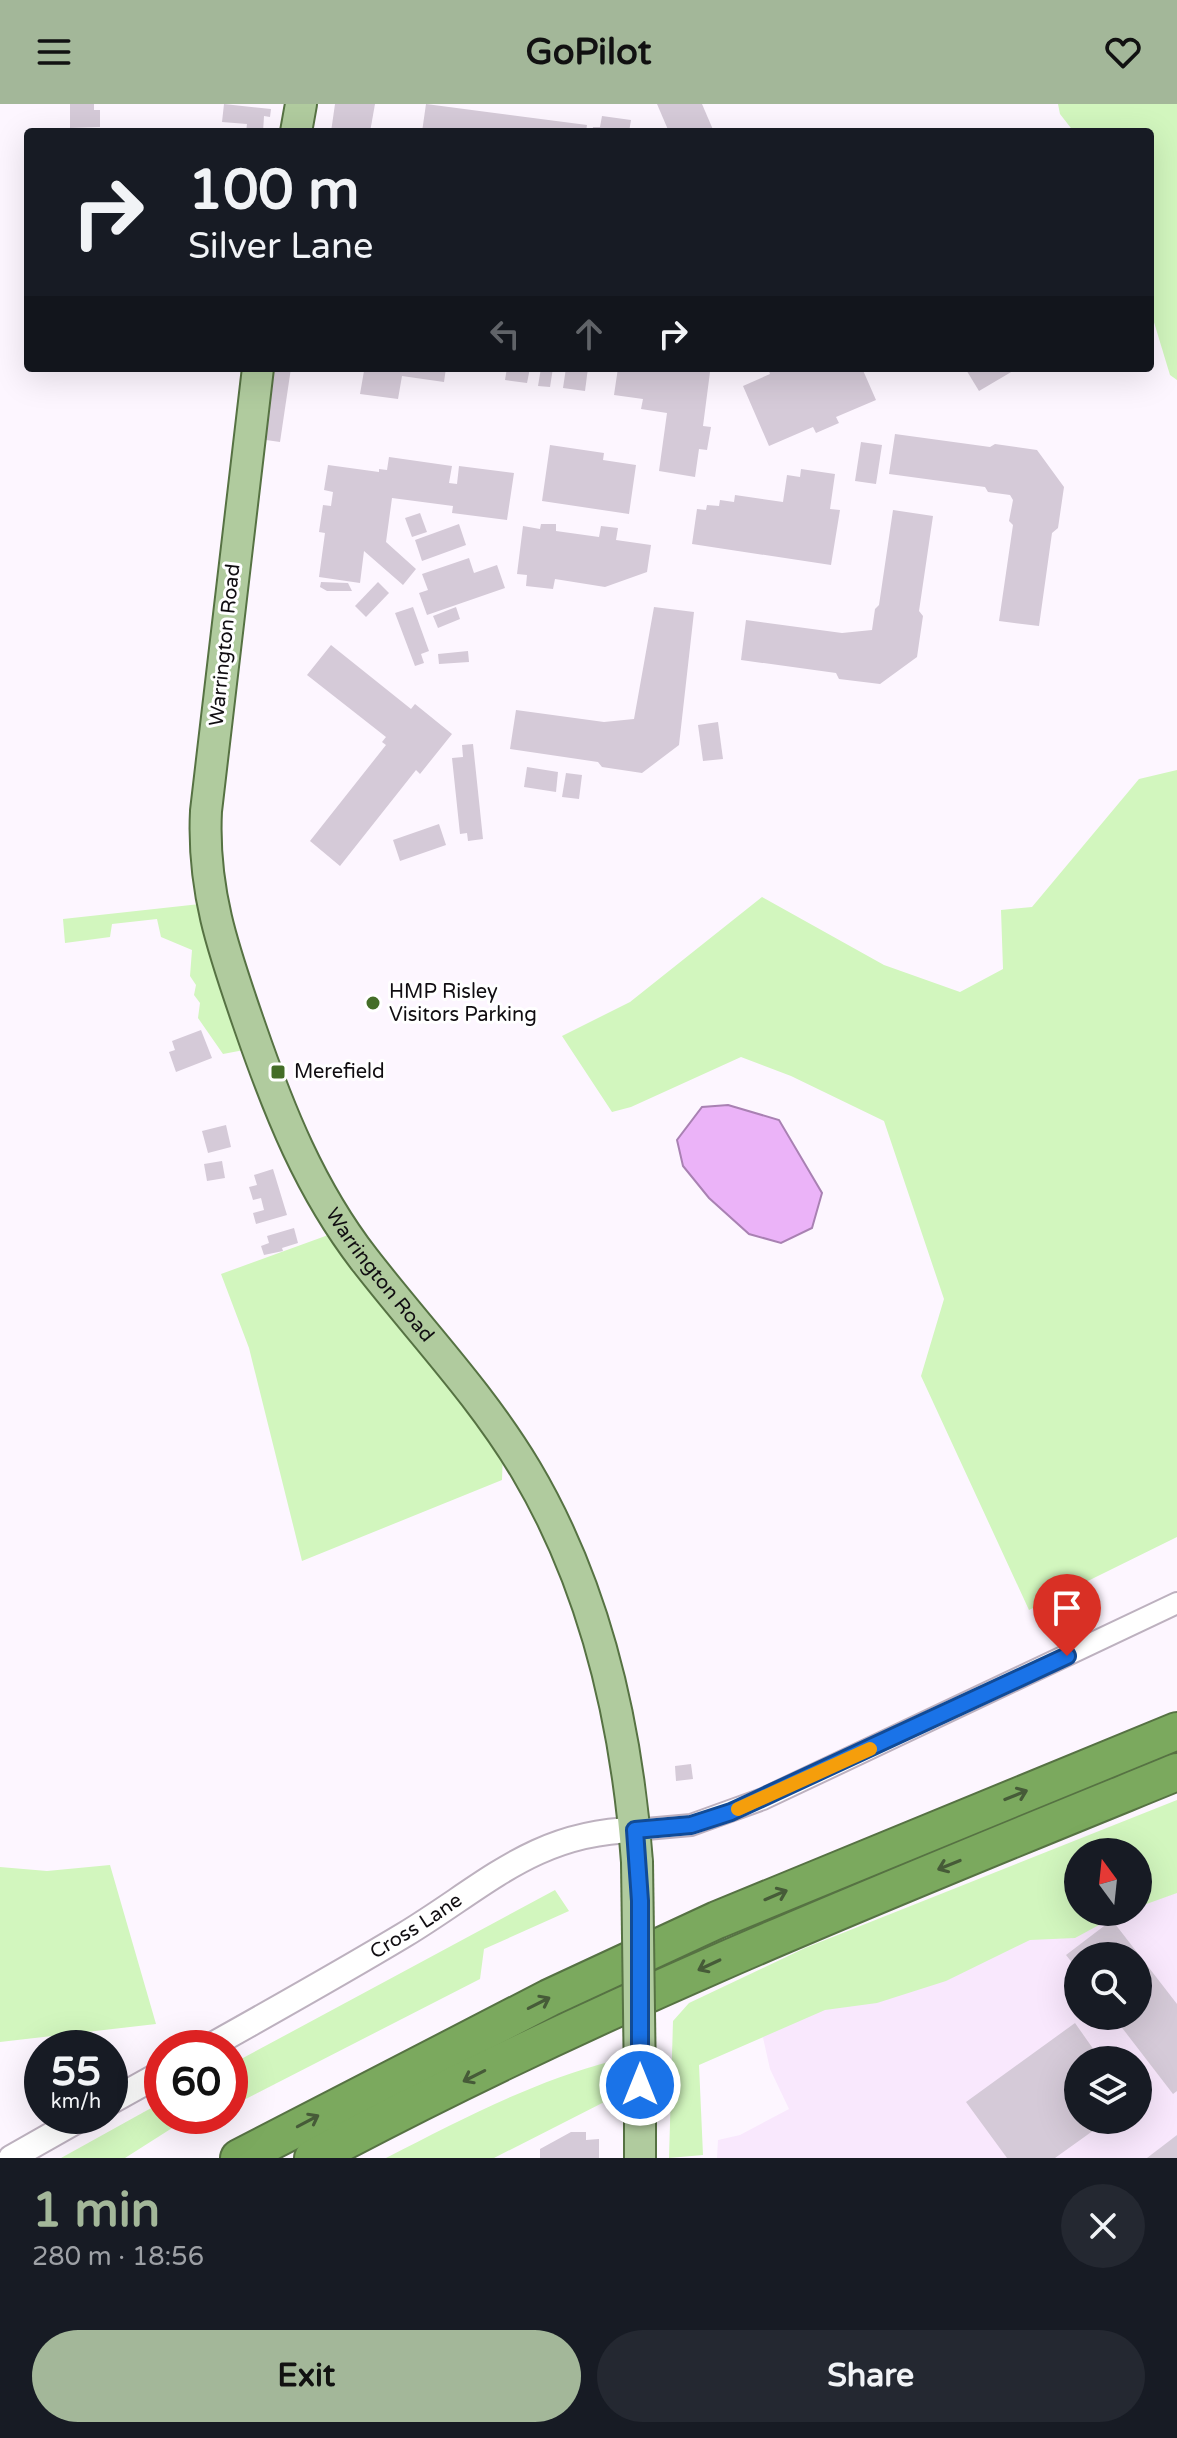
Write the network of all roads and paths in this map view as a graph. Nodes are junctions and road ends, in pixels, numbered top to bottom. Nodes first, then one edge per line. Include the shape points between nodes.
1 (301, 104) edge
2 (297, 128) edge
3 (258, 372) edge
4 (1177, 1603) edge
5 (1177, 1731) edge
6 (1177, 1772) edge
7 (635, 1830) junction
8 (238, 2030) edge
9 (53, 2134) edge
10 (11, 2158) edge
11 (239, 2158) edge
12 (313, 2158) edge
13 (640, 2158) edge

1 - 2 main road
3 - 7 main road, Warrington Road via 206,811 206,877 215,920 272,1089 312,1181 365,1260 500,1430 548,1513 577,1576 608,1673
4 - 7 street via 742,1808 691,1825
11 -> 5 highway via 549,1998 717,1920
6 -> 12 highway via 742,1950 547,2039
7 - 8 street, Cross Lane via 589,1834 535,1850 401,1936
7 - 13 main road, Warrington Road, bridge
9 - 10 street

